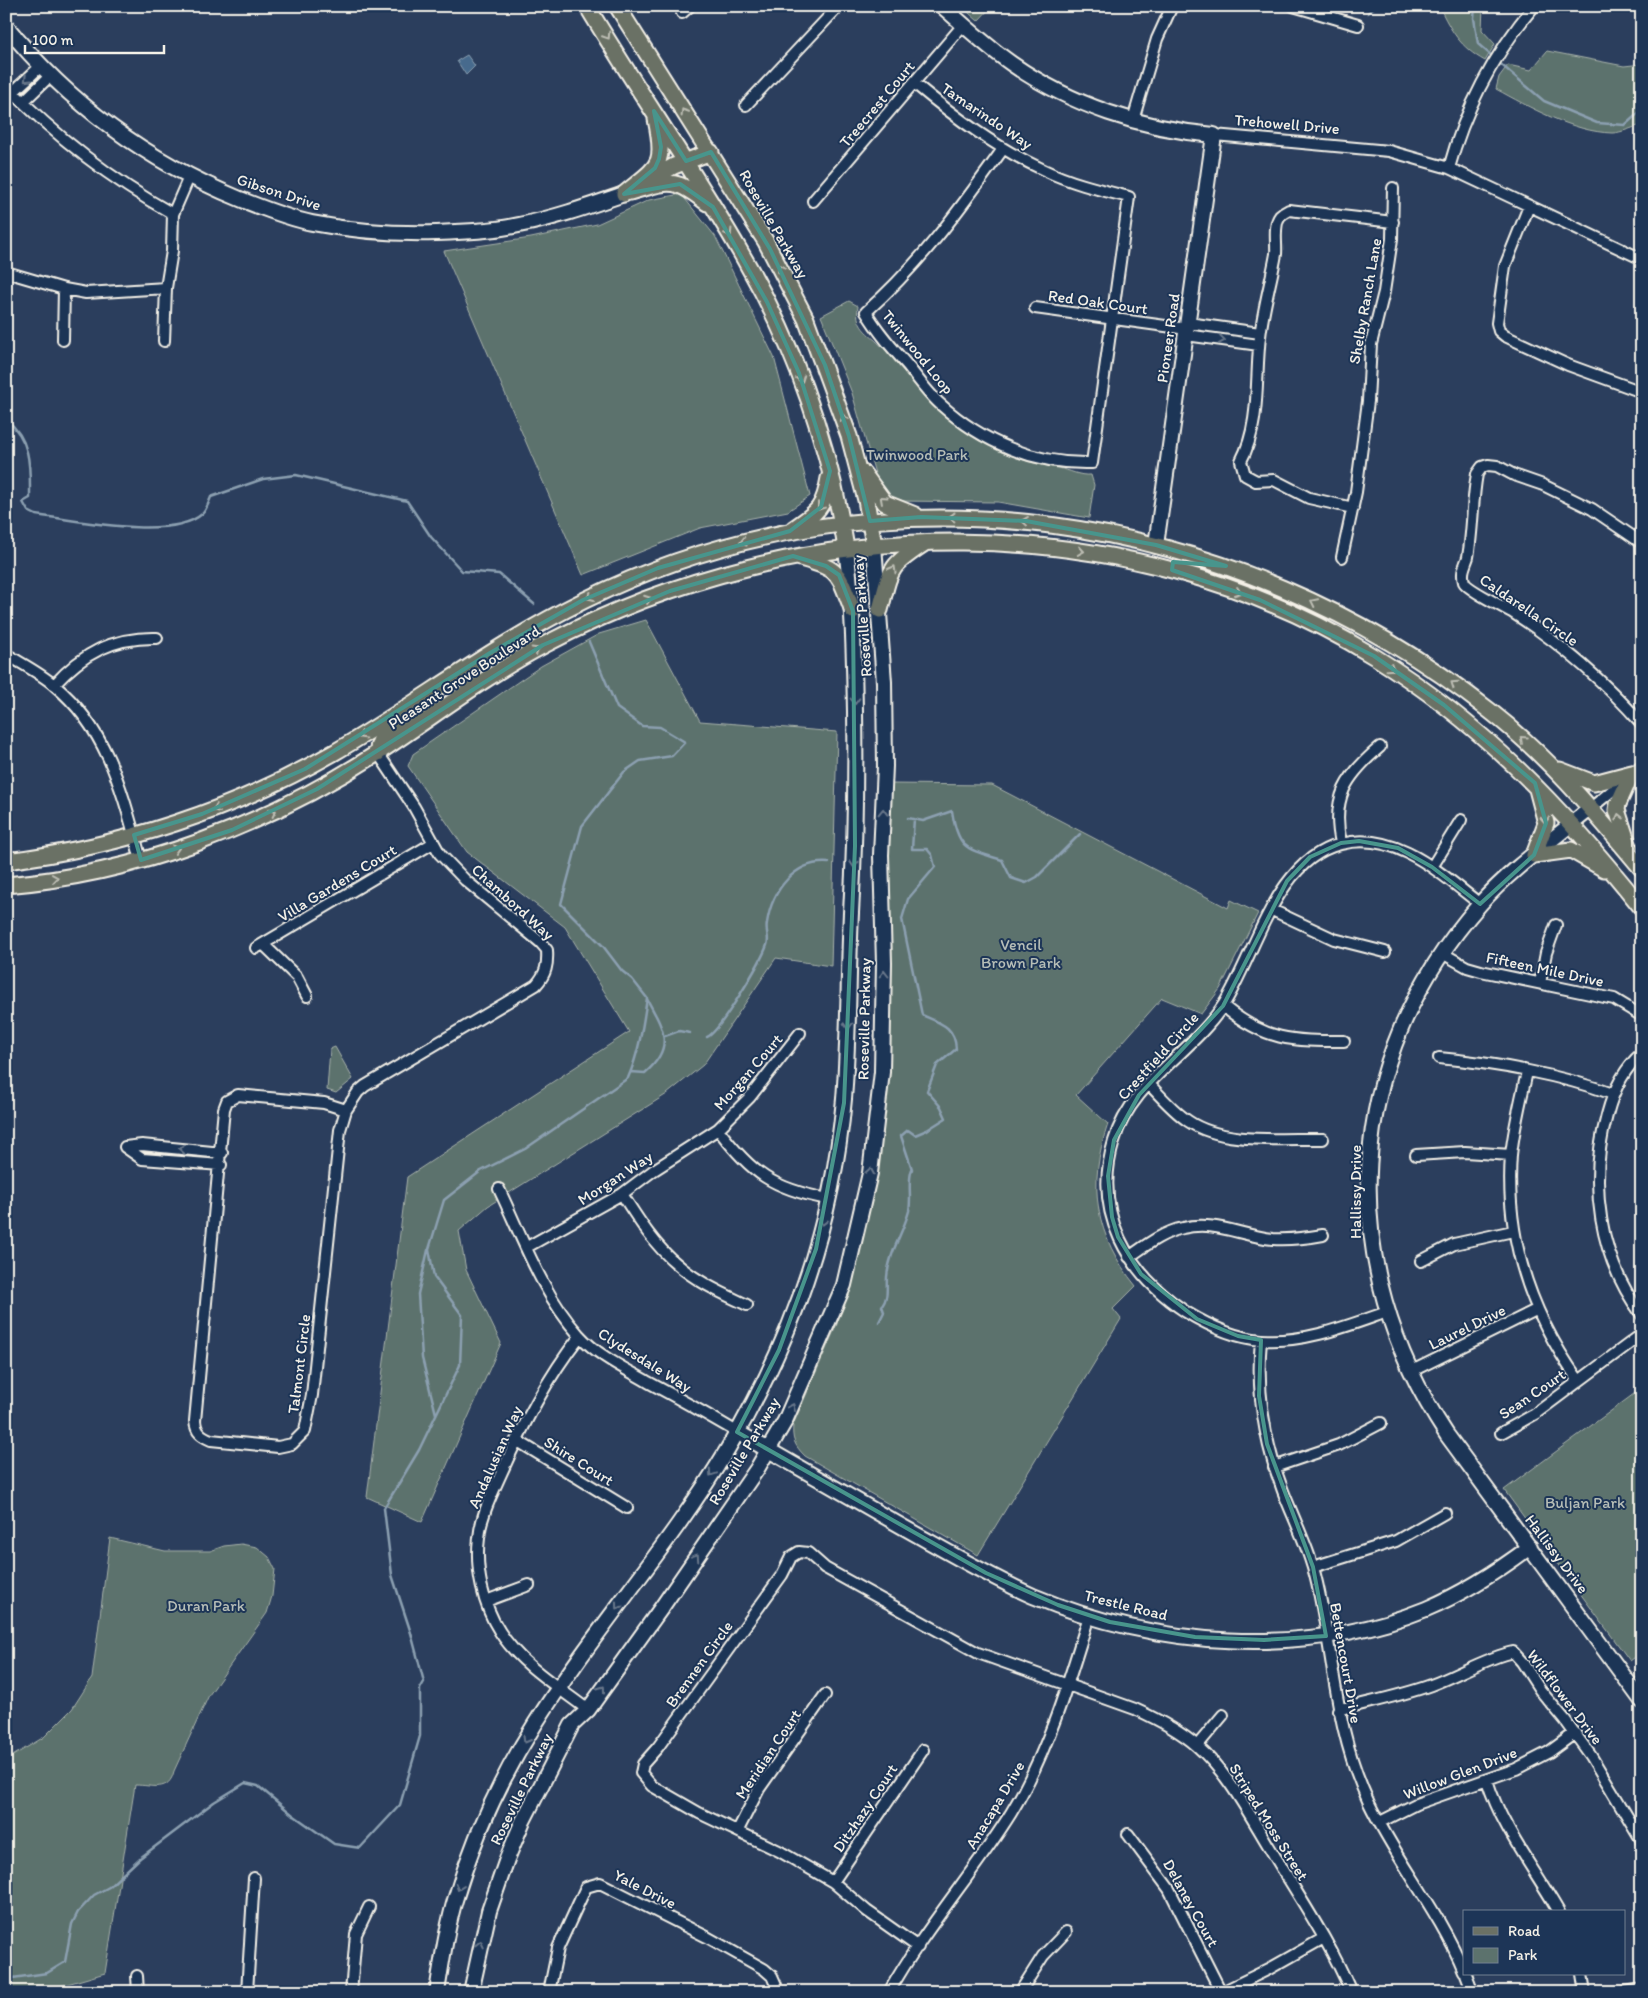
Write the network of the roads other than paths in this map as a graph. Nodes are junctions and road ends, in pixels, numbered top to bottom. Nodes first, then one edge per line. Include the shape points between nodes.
1 (587, 6) edge
2 (618, 6) edge
3 (839, 6) edge
4 (942, 6) edge
5 (1172, 6) edge
6 (1293, 6) edge
7 (1534, 6) edge
8 (963, 25) junction
9 (1358, 25) dead end
10 (6, 26) edge
11 (45, 71) junction
12 (914, 83) junction
13 (10, 89) edge
14 (23, 102) junction
15 (746, 105) dead end
16 (654, 111) junction
17 (1133, 120) junction
18 (1214, 136) junction
19 (1003, 149) junction
20 (711, 152) junction
21 (686, 161) junction
22 (1449, 168) junction
23 (189, 178) junction
24 (1393, 188) dead end
25 (624, 194) junction
26 (813, 201) dead end
27 (1530, 206) junction
28 (713, 207) junction
29 (173, 214) junction
30 (1392, 222) junction
31 (1642, 260) edge
32 (6, 272) edge
33 (166, 288) junction
34 (64, 289) junction
35 (1035, 308) dead end
36 (1111, 319) junction
37 (1187, 329) junction
38 (1260, 333) junction
39 (63, 340) dead end
40 (164, 341) dead end
41 (1259, 346) junction
42 (1642, 392) edge
43 (857, 465) junction
44 (830, 471) junction
45 (1353, 508) junction
46 (921, 517) junction
47 (870, 521) junction
48 (842, 523) junction
49 (790, 531) junction
50 (926, 542) junction
51 (1642, 543) edge
52 (874, 545) junction
53 (1156, 545) junction
54 (846, 548) junction
55 (793, 556) junction
56 (1342, 557) dead end
57 (1155, 566) junction
58 (1226, 566) junction
59 (880, 610) junction
60 (853, 611) junction
61 (157, 638) dead end
62 (6, 654) edge
63 (451, 678) junction
64 (54, 685) junction
65 (1642, 724) edge
66 (1380, 747) dead end
67 (378, 753) junction
68 (1551, 766) junction
69 (1637, 770) edge
70 (1534, 783) junction
71 (1591, 808) junction
72 (1461, 820) dead end
73 (1572, 824) junction
74 (134, 836) junction
75 (433, 843) junction
76 (1341, 843) junction
77 (1534, 856) junction
78 (8, 860) edge
79 (141, 860) junction
80 (1638, 865) edge
81 (1432, 867) junction
82 (1617, 877) junction
83 (6, 885) edge
84 (1480, 904) junction
85 (1642, 908) edge
86 (1272, 910) junction
87 (1556, 925) dead end
88 (1385, 952) dead end
89 (1442, 953) junction
90 (1540, 983) junction
91 (307, 996) dead end
92 (1223, 1006) junction
93 (1642, 1016) edge
94 (800, 1033) dead end
95 (1344, 1042) dead end
96 (1642, 1053) edge
97 (1439, 1058) dead end
98 (1527, 1072) junction
99 (1149, 1084) junction
100 (1613, 1094) junction
101 (346, 1110) junction
102 (718, 1129) junction
103 (1322, 1139) dead end
104 (222, 1153) junction
105 (1416, 1155) dead end
106 (1512, 1155) junction
107 (221, 1165) junction
108 (499, 1190) dead end
109 (622, 1194) junction
110 (828, 1200) junction
111 (1514, 1231) junction
112 (1323, 1235) dead end
113 (527, 1247) junction
114 (1128, 1257) junction
115 (1421, 1261) dead end
116 (747, 1305) dead end
117 (1536, 1310) junction
118 (1387, 1312) junction
119 (1642, 1315) edge
120 (1642, 1334) edge
121 (580, 1336) junction
122 (1261, 1340) junction
123 (1410, 1372) junction
124 (1579, 1381) junction
125 (1381, 1423) dead end
126 (738, 1432) junction
127 (1501, 1433) dead end
128 (516, 1440) junction
129 (768, 1450) junction
130 (1274, 1467) junction
131 (627, 1508) dead end
132 (1446, 1514) dead end
133 (1530, 1547) junction
134 (1313, 1567) junction
135 (529, 1586) dead end
136 (486, 1600) junction
137 (1089, 1616) junction
138 (1326, 1636) junction
139 (1067, 1685) junction
140 (560, 1688) junction
141 (825, 1696) dead end
142 (1642, 1700) edge
143 (588, 1710) junction
144 (1338, 1710) junction
145 (1223, 1715) dead end
146 (1575, 1733) junction
147 (1197, 1746) junction
148 (923, 1750) dead end
149 (1487, 1780) junction
150 (1380, 1822) junction
151 (738, 1830) junction
152 (1128, 1834) dead end
153 (1642, 1841) edge
154 (254, 1878) dead end
155 (833, 1882) junction
156 (369, 1907) dead end
157 (1558, 1910) edge
158 (1066, 1932) dead end
159 (1324, 1938) junction
160 (918, 1947) junction
161 (1463, 1969) edge
162 (136, 1976) dead end
163 (1466, 1976) edge
164 (1582, 1976) edge
165 (1642, 1989) edge
166 (138, 1992) edge
167 (247, 1992) edge
168 (351, 1992) edge
169 (437, 1992) edge
170 (471, 1992) edge
171 (549, 1992) edge
172 (774, 1992) edge
173 (889, 1992) edge
174 (1020, 1992) edge
175 (1222, 1992) edge
176 (1351, 1992) edge
177 (1473, 1992) edge
178 (1585, 1992) edge
179 (1624, 1992) edge

1 -> 16 main road, Roseville Parkway
20 -> 2 main road, Roseville Parkway
3 - 15 street
4 - 8 street, Trehowell Drive
5 - 17 street via 1157,39
6 - 9 street
7 - 22 street via 1486,77 1466,116
8 - 12 street, Treecrest Court
8 - 17 street, Trehowell Drive via 1030,76 1086,104
10 - 11 street, Gibson Drive
11 -> 13 street
11 - 14 street
11 - 23 street, Gibson Drive via 98,119
12 - 19 street, Tamarindo Way
12 - 26 street, Treecrest Court
13 - 14 street
14 - 29 street via 85,159
16 - 21 main road, Roseville Parkway
16 - 25 main road via 660,158 655,168
17 - 18 street, Trehowell Drive
18 - 22 street, Trehowell Drive via 1388,151
18 - 37 street, Pioneer Road
19 - 36 street, Tamarindo Way via 1046,171 1129,197
19 - 36 street, Twinwood Loop via 930,249 895,287 866,312 878,331 938,403 976,432 1017,452 1067,464 1092,463
20 - 21 main road
43 -> 20 main road, Roseville Parkway via 840,406 806,319 770,248
21 - 25 main road
21 - 28 main road, Roseville Parkway
22 - 27 street, Trehowell Drive
23 - 25 street, Gibson Drive via 310,223 409,234 517,226
23 - 29 street
24 - 30 street, Shelby Ranch Lane
25 - 28 main road via 657,185 680,184
27 - 31 street, Trehowell Drive
27 - 42 street via 1505,266 1497,323 1499,331 1568,365
28 -> 44 main road, Roseville Parkway via 745,260 787,343
29 - 33 street
30 - 38 street via 1289,210 1280,216
30 - 45 street, Shelby Ranch Lane via 1384,292 1368,365 1368,401
32 - 34 street
33 - 34 street via 86,293
33 - 40 street
34 - 39 street
35 - 36 street, Red Oak Court
36 - 37 street, Red Oak Court
37 - 38 street
37 -> 41 street
37 - 53 street, Pioneer Road
38 - 41 street
41 - 45 street via 1250,444 1241,461 1245,475 1256,481 1274,480 1309,498
46 -> 43 main road via 885,503
43 - 47 main road, Roseville Parkway
44 - 48 main road, Roseville Parkway
44 -> 49 main road via 822,507
45 - 56 street, Shelby Ranch Lane
46 - 47 main road, Pleasant Grove Boulevard
53 -> 46 main road, Pleasant Grove Boulevard via 1026,521
47 - 48 main road, Pleasant Grove Boulevard
47 - 52 main road, Roseville Parkway
48 - 49 main road, Pleasant Grove Boulevard
48 - 54 main road, Roseville Parkway
49 -> 63 main road, Pleasant Grove Boulevard via 698,555 605,590 511,640
50 - 52 main road, Pleasant Grove Boulevard
50 -> 57 main road, Pleasant Grove Boulevard via 1066,549
59 -> 50 main road via 890,570 902,557
51 - 65 street, Caldarella Circle via 1568,497 1514,476 1498,466 1488,465 1477,474 1468,557 1462,573 1465,585 1472,591 1486,596 1546,636 1597,678
52 - 54 main road, Pleasant Grove Boulevard
52 - 59 street, Roseville Parkway
53 - 58 main road, Pleasant Grove Boulevard
54 - 55 main road, Pleasant Grove Boulevard
54 - 60 street, Roseville Parkway
55 - 60 main road via 826,566 839,575
67 -> 55 main road, Pleasant Grove Boulevard via 515,662 594,620 706,578
57 - 58 main road via 1163,560 1172,560
57 -> 70 main road, Pleasant Grove Boulevard via 1260,600 1374,656 1444,705
68 -> 58 main road, Pleasant Grove Boulevard via 1493,713 1384,638 1305,598
129 -> 59 street, Roseville Parkway via 786,1422 844,1285 874,1144 882,1072 884,1009 881,855 885,766
60 -> 110 street, Roseville Parkway via 855,846 847,1046 844,1103
61 - 64 street via 129,639 106,645 81,659
62 - 64 street
63 - 67 main road via 444,695 384,736 377,746
63 -> 74 main road, Pleasant Grove Boulevard via 366,734 271,786 202,814
64 - 74 street via 108,753
66 - 76 street via 1358,765 1342,792 1337,824
67 - 75 street, Chambord Way
79 -> 67 main road, Pleasant Grove Boulevard via 252,822
68 - 69 main road via 1594,784
68 - 71 main road, Pleasant Grove Boulevard
69 - 71 street
80 -> 69 main road via 1617,810
70 - 73 main road, Pleasant Grove Boulevard
70 -> 77 main road via 1546,823
71 - 73 street, Hallissy Drive
71 - 80 main road, Pleasant Grove Boulevard
72 - 81 street
73 - 77 street, Hallissy Drive
73 - 82 main road, Pleasant Grove Boulevard
74 - 78 main road, Pleasant Grove Boulevard via 70,851
74 - 79 street
75 - 91 street, Villa Gardens Court via 259,946 297,977
75 - 101 street, Chambord Way via 465,880 540,942 546,950 546,968 536,985 365,1086
76 - 81 street, Crestfield Circle via 1359,841 1398,848
76 - 86 street, Crestfield Circle via 1310,857 1297,869
77 - 82 main road via 1571,850 1579,852
77 - 84 street, Hallissy Drive
83 -> 79 main road, Pleasant Grove Boulevard via 76,875
81 - 84 street, Crestfield Circle
82 - 85 main road, Pleasant Grove Boulevard
84 - 89 street, Hallissy Drive
86 - 88 street via 1334,939
86 - 92 street, Crestfield Circle
87 - 90 street
89 - 90 street, Fifteen Mile Drive via 1467,967
89 - 118 street, Hallissy Drive via 1401,1028 1383,1080 1374,1122 1370,1227 1376,1270
90 - 93 street, Fifteen Mile Drive via 1614,1000
92 - 95 street via 1257,1030 1276,1037
92 - 99 street, Crestfield Circle
94 - 102 street, Morgan Court via 750,1097
96 - 100 street via 1625,1072
97 - 98 street via 1470,1060
98 - 100 street via 1569,1080
98 - 106 street
99 - 103 street via 1175,1111 1205,1130 1244,1137
99 - 114 street, Crestfield Circle via 1122,1120 1109,1167 1112,1216
100 - 119 street via 1599,1153 1600,1211 1607,1247 1620,1282
101 - 104 street, Talmont Circle via 324,1103 232,1097 224,1109
101 - 107 street, Talmont Circle via 340,1130 308,1420 298,1439 287,1446 211,1440 196,1429
102 - 109 street, Morgan Way
102 - 110 street via 740,1158 760,1176 780,1186
104 - 107 street, Talmont Circle
104 -> 107 street via 125,1147 142,1159
105 - 106 street via 1465,1152
106 - 111 street via 1510,1194
108 - 113 street, Clydesdale Way
109 - 113 street, Morgan Way
109 - 116 street via 648,1233 676,1264
110 -> 126 street, Roseville Parkway via 816,1249 789,1327
111 - 115 street via 1454,1244
111 - 117 street via 1522,1270
112 - 114 street via 1272,1239 1216,1225 1198,1225 1166,1234
113 - 121 street, Clydesdale Way via 542,1280
114 - 122 street, Crestfield Circle via 1157,1291 1197,1319 1238,1336
117 - 123 street, Laurel Drive
117 - 124 street
118 - 122 street, Crestfield Circle via 1304,1337
118 - 123 street, Hallissy Drive
120 - 124 street, Sean Court
121 - 126 street, Clydesdale Way via 618,1365
121 - 128 street, Andalusian Way via 548,1380
122 - 130 street, Bettencourt Drive via 1259,1396
123 - 133 street, Hallissy Drive via 1447,1434
124 - 127 street, Sean Court via 1535,1414
125 - 130 street via 1340,1445
126 - 129 street, Trestle Road
126 -> 140 street, Roseville Parkway via 710,1477
128 - 131 street, Shire Court
128 - 136 street, Andalusian Way via 485,1509 479,1536 477,1559
129 - 137 street, Trestle Road via 986,1574
143 -> 129 street, Roseville Parkway via 741,1496
130 - 134 street, Bettencourt Drive
132 - 134 street via 1396,1541
133 - 138 street, Trestle Road via 1481,1581 1427,1608 1365,1628
133 - 142 street, Hallissy Drive
134 - 138 street, Bettencourt Drive
135 - 136 street
136 - 140 street, Andalusian Way via 499,1631 513,1650
137 - 138 street, Trestle Road via 1156,1632 1195,1637 1264,1640
137 - 139 street, Anacapa Drive
138 - 144 street, Bettencourt Drive
139 - 147 street, Striped Moss Street via 1160,1720
139 - 151 street, Brennen Circle via 970,1649 825,1568 808,1553 799,1552 791,1557 776,1583 658,1747 642,1764 641,1773 652,1786 699,1813
139 - 160 street, Anacapa Drive via 1041,1755 1011,1812
140 - 143 street, Andalusian Way
140 -> 169 street, Roseville Parkway via 513,1762 474,1846 451,1914
141 - 151 street, Meridian Court via 759,1789
170 -> 143 street, Roseville Parkway via 489,1911 514,1841 572,1725
144 - 146 street, Wildflower Drive via 1410,1692 1512,1652
144 - 150 street, Bettencourt Drive via 1353,1765
145 - 147 street
146 - 149 street, Willow Glen Drive via 1532,1761
146 - 153 street, Wildflower Drive
147 - 159 street, Striped Moss Street via 1239,1798
148 - 155 street, Ditzhazy Court
149 - 150 street, Willow Glen Drive via 1423,1801
149 - 157 street via 1498,1811
150 - 161 street, Bettencourt Drive
151 - 155 street, Brennen Circle
152 - 175 street, Delaney Court via 1169,1889
154 - 167 street
155 - 160 street, Brennen Circle
156 - 168 street via 356,1934
158 - 174 street via 1043,1956
159 - 175 street
159 - 176 street, Striped Moss Street
160 - 173 street, Anacapa Drive
162 - 166 street
163 - 177 street, Bettencourt Drive
164 - 178 street
165 - 179 street
171 - 172 street, Yale Drive via 558,1948 586,1887 600,1883 764,1969 776,1985

